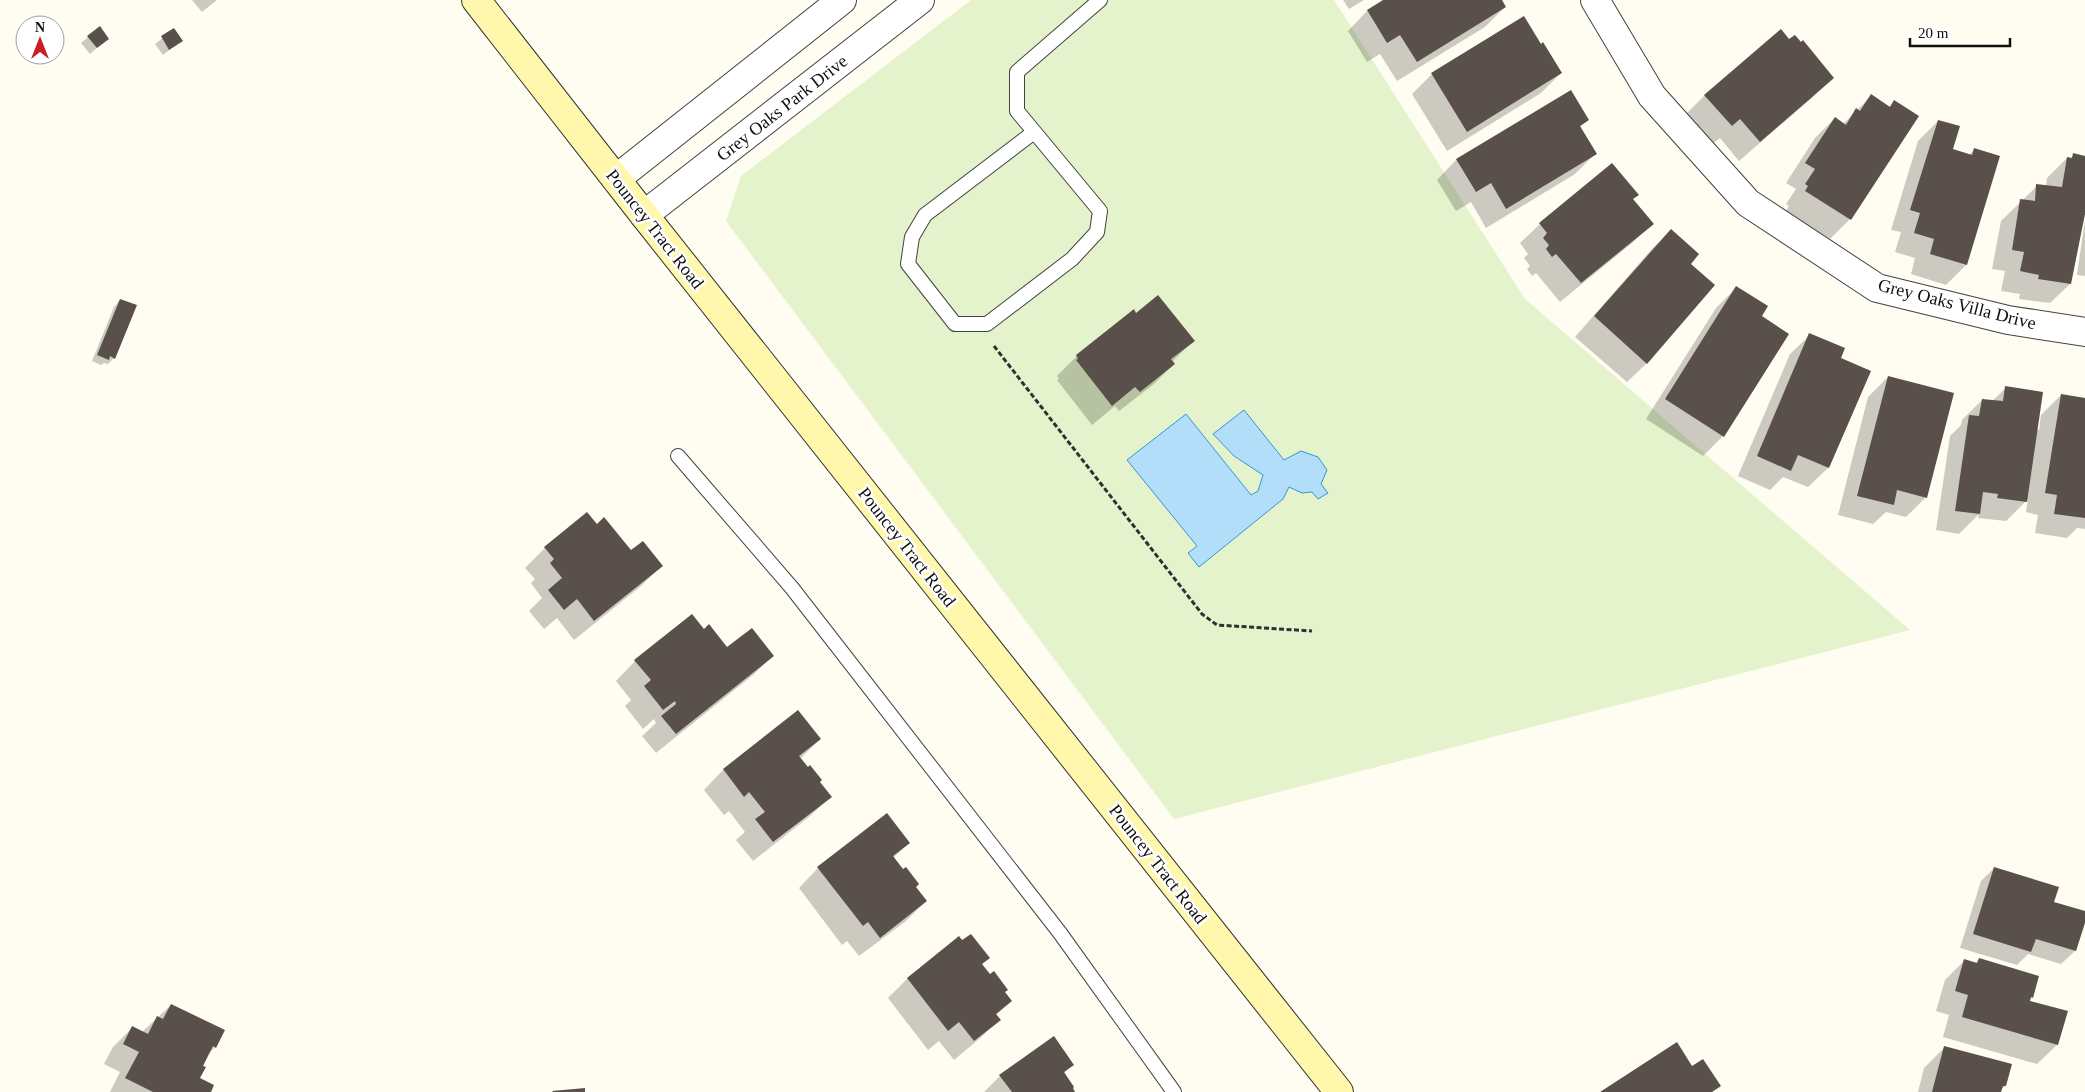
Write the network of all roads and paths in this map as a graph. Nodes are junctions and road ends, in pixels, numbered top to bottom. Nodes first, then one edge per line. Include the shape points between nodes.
1 (476, 0) edge
2 (842, 0) edge
3 (920, 0) edge
4 (1100, 0) edge
5 (1595, 0) edge
6 (1034, 132) junction
7 (616, 179) junction
8 (644, 216) junction
9 (976, 324) junction
10 (2085, 332) edge
11 (678, 456) dead end
12 (1312, 632) dead end
13 (1174, 1092) edge
14 (1339, 1092) edge

1 - 7 main road, Pouncey Tract Road
2 - 7 street
3 - 8 street, Grey Oaks Park Drive
4 - 6 lane via 1017,72 1017,111
5 - 10 street, Grey Oaks Villa Drive via 1652,96 1748,203 1877,288 2008,320
6 - 9 lane via 1100,211 1097,232 1072,259 1048,278 987,324
6 - 9 lane via 925,216 912,237 908,264 955,324
7 - 8 main road, Pouncey Tract Road
8 - 14 main road, Pouncey Tract Road
9 - 12 path via 1202,614 1217,625
11 - 13 lane via 792,588 872,690 1060,933

